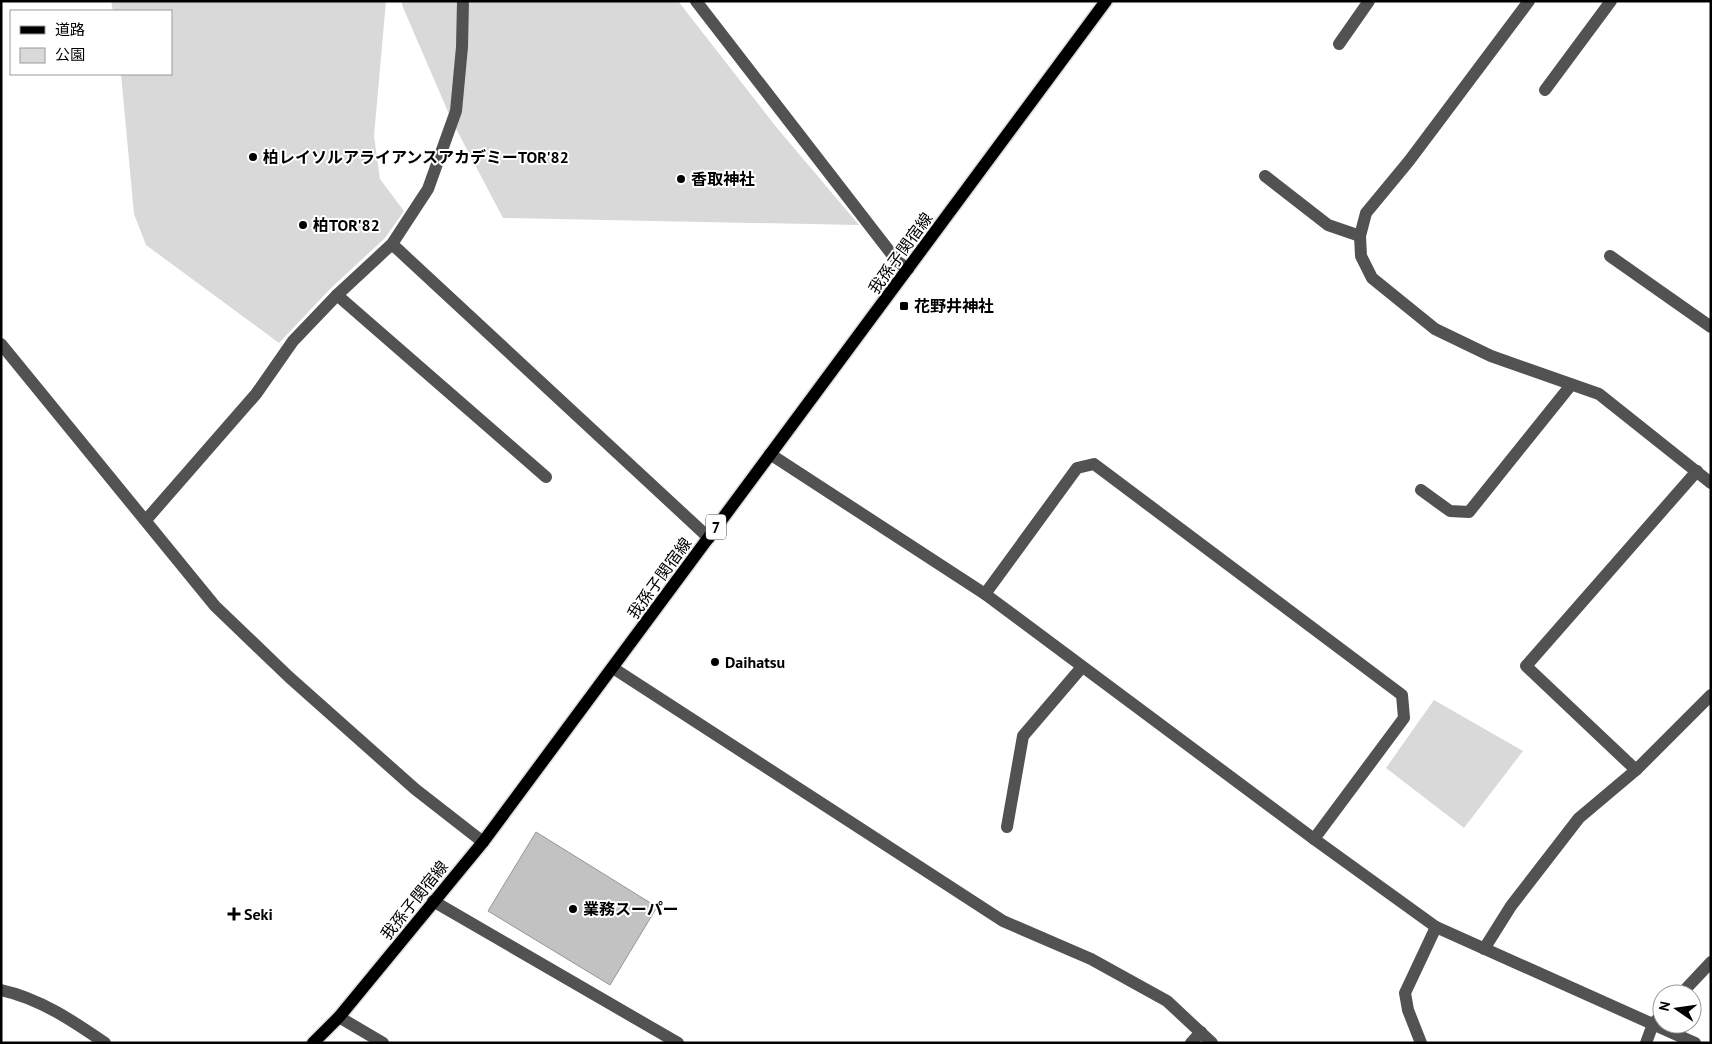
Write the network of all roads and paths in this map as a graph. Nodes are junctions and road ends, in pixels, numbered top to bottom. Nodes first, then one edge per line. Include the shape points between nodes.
1 (463, 1) edge
2 (696, 1) edge
3 (1106, 1) edge
4 (1369, 1) edge
5 (1529, 1) edge
6 (1611, 1) edge
7 (1339, 44) dead end
8 (1545, 90) dead end
9 (1265, 176) dead end
10 (1360, 236) junction
11 (392, 244) junction
12 (1610, 256) dead end
13 (908, 268) junction
14 (336, 295) junction
15 (1711, 327) edge
16 (1, 344) edge
17 (1571, 385) junction
18 (770, 454) junction
19 (1696, 471) junction
20 (546, 477) dead end
21 (1711, 483) edge
22 (1421, 490) dead end
23 (146, 520) junction
24 (709, 538) junction
25 (985, 594) junction
26 (1082, 667) junction
27 (613, 668) junction
28 (1711, 695) edge
29 (1636, 770) junction
30 (1007, 827) dead end
31 (1314, 840) junction
32 (483, 842) junction
33 (433, 901) junction
34 (1436, 927) junction
35 (1484, 950) junction
36 (1711, 962) edge
37 (1690, 984) edge
38 (1, 990) edge
39 (339, 1018) junction
40 (1652, 1024) edge
41 (1652, 1027) edge
42 (1201, 1032) junction
43 (1675, 1034) edge
44 (105, 1043) edge
45 (313, 1043) edge
46 (383, 1043) edge
47 (678, 1043) edge
48 (1191, 1043) edge
49 (1212, 1043) edge
50 (1421, 1043) edge
51 (1646, 1043) edge
52 (1695, 1043) edge

1 - 11 street via 456,111 428,189
2 - 13 street via 897,261
3 - 13 main road, 我孫子関宿線 / 7
4 - 7 street
5 - 10 street via 1409,161 1366,212
6 - 8 street
9 - 10 street via 1328,225
10 - 17 street via 1361,256 1372,278 1435,329 1492,356
11 - 14 street
11 - 24 street
12 - 15 street
13 - 18 main road, 我孫子関宿線 / 7
14 - 20 street
14 - 23 street via 293,341 256,394
16 - 23 street
17 - 19 street via 1599,394
17 - 22 street via 1469,512 1450,511
18 - 24 main road, 我孫子関宿線 / 7
18 - 25 street
19 - 21 street
19 - 29 street via 1526,666
23 - 32 street via 215,606 415,789
24 - 27 main road, 我孫子関宿線 / 7
25 - 26 street
25 - 31 street via 1077,468 1094,464 1402,695 1404,718
26 - 30 street via 1023,736
26 - 31 street
27 - 32 main road, 我孫子関宿線 / 7
27 - 42 street via 1002,922 1091,959 1167,1001
28 - 29 street
29 - 35 street via 1579,818 1511,906
31 - 34 street
32 - 33 main road, 我孫子関宿線 / 7
33 - 39 main road, 我孫子関宿線 / 7
33 - 47 street
34 - 35 street
34 - 50 street via 1405,993
35 - 40 street
36 - 37 street
38 - 44 street via 20,994 69,1019
39 - 45 main road, 我孫子関宿線 / 7
39 - 46 street
41 - 51 street
42 - 48 street
42 - 49 street
43 - 52 street

